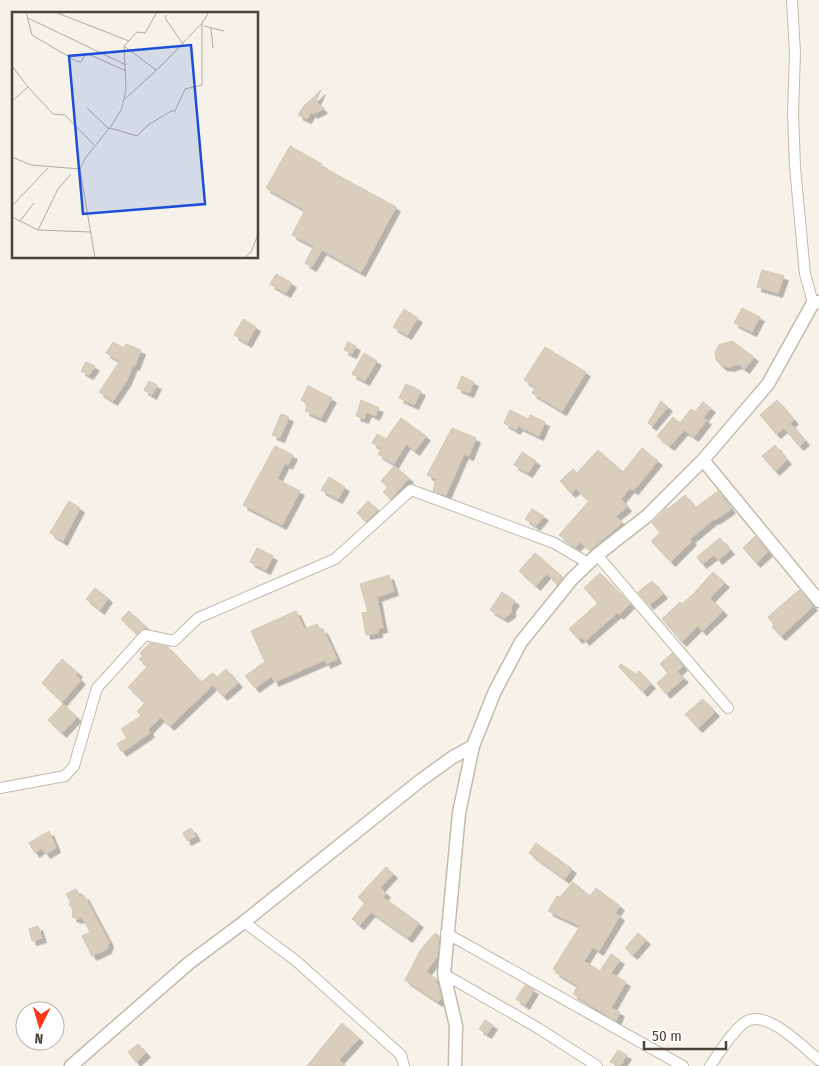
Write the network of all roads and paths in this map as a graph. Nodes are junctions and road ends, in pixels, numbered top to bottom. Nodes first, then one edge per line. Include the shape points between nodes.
1 (792, 0) edge
2 (816, 302) edge
3 (703, 460) junction
4 (593, 559) junction
5 (819, 601) edge
6 (728, 708) dead end
7 (473, 746) junction
8 (0, 788) edge
9 (244, 922) junction
10 (446, 933) junction
11 (444, 974) junction
12 (819, 1060) edge
13 (71, 1066) edge
14 (404, 1066) edge
15 (455, 1066) edge
16 (597, 1066) edge
17 (683, 1066) edge
18 (710, 1066) edge

1 - 2 street via 795,167 805,274
2 - 3 street via 768,384
3 - 4 street via 647,516
3 - 5 street
4 - 6 street
4 - 7 street via 548,606 521,642 495,691
4 - 8 street via 411,490 335,559 198,618 174,641 144,635 97,688 74,766 65,776
7 - 9 street via 420,780
7 - 10 street via 459,813
9 - 13 street via 189,963
9 - 14 street via 345,1003 401,1055
10 - 11 street
10 - 17 street
11 - 15 street via 456,1026
11 - 16 street
12 - 18 street via 770,1022 755,1019 744,1022

